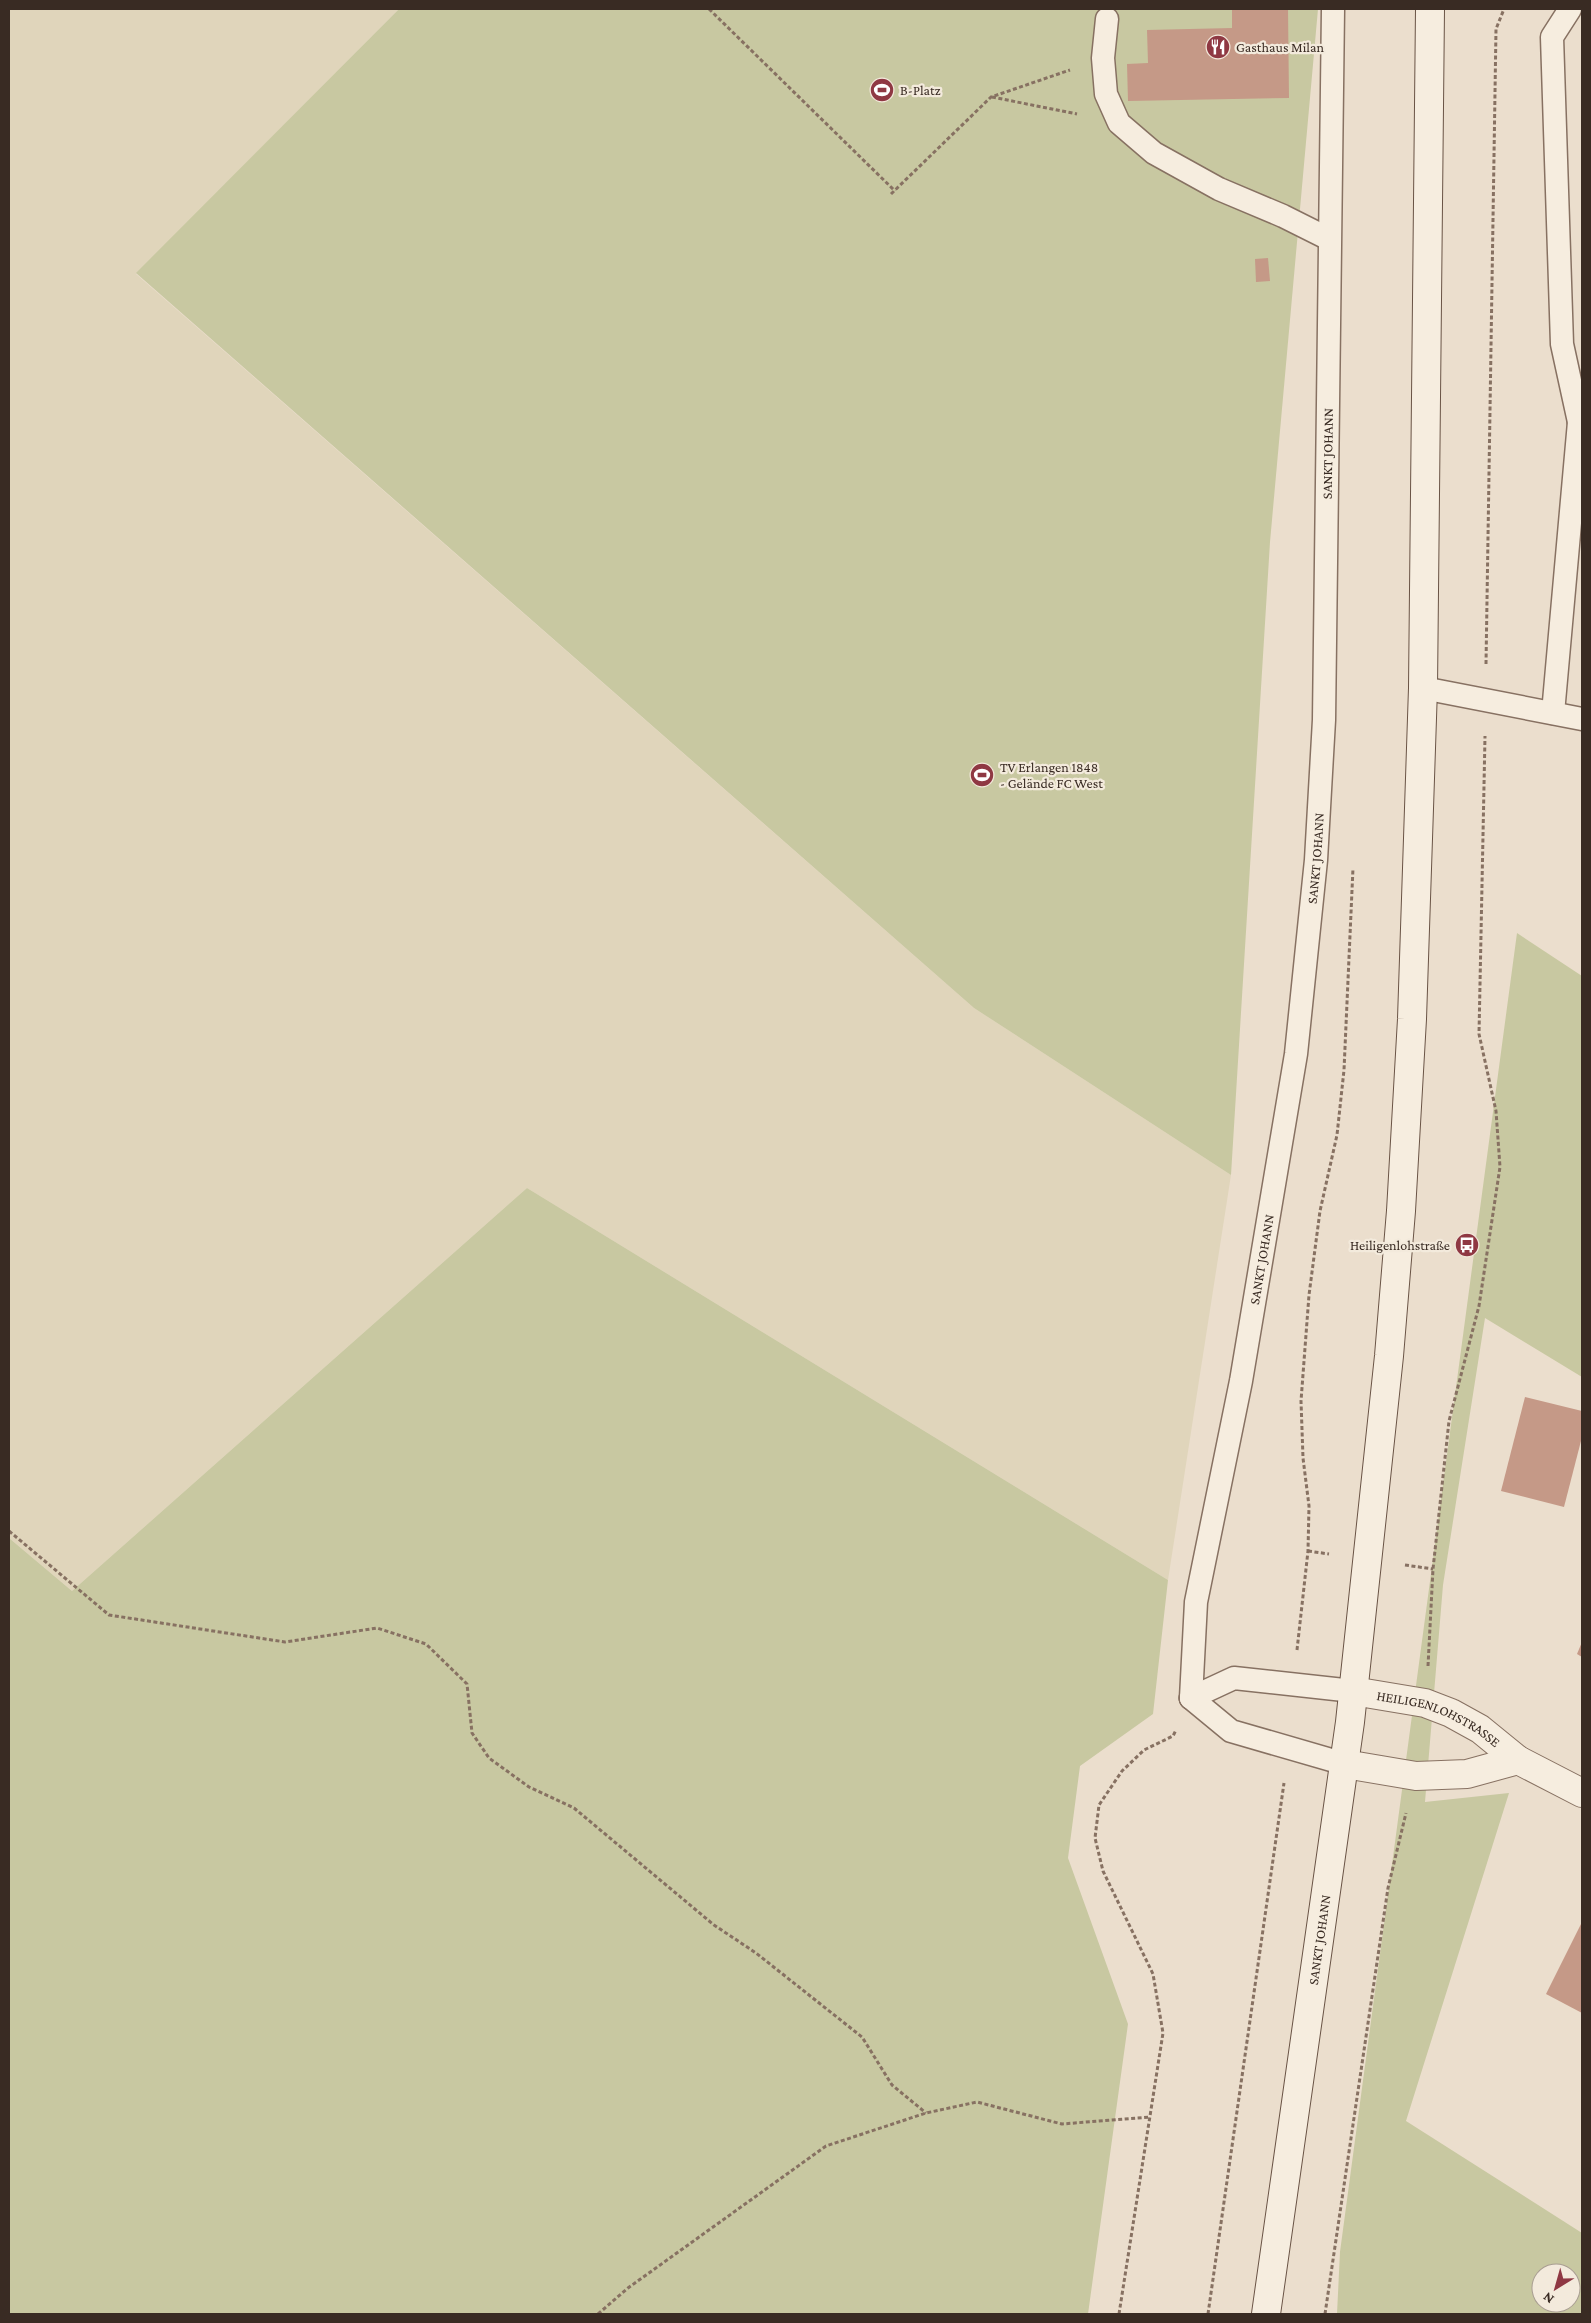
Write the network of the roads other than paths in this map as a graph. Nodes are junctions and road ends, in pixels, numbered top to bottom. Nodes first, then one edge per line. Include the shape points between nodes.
1 (1333, 9) edge
2 (1430, 9) edge
3 (1570, 9) edge
4 (1107, 18) dead end
5 (1329, 239) junction
6 (1580, 421) edge
7 (1422, 688) junction
8 (1553, 713) junction
9 (1582, 719) edge
10 (1353, 1692) junction
11 (1191, 1698) junction
12 (1518, 1760) junction
13 (1345, 1764) junction
14 (1582, 1793) edge
15 (1266, 2314) edge

1 - 5 lane, SANKT JOHANN
2 - 7 main road, SANKT JOHANN
3 - 6 lane via 1552,37 1562,344
4 - 5 lane via 1106,94 1119,123 1154,153 1218,190
5 - 11 lane, SANKT JOHANN via 1324,720 1316,860 1296,1054 1241,1381 1196,1602
6 - 8 lane
7 - 8 lane
7 - 10 main road, SANKT JOHANN via 1412,1019 1401,1211
8 - 9 lane
10 - 11 lane via 1234,1678
10 - 12 main road, HEILIGENLOHSTRASSE via 1425,1703 1451,1713 1480,1729
10 - 13 main road, SANKT JOHANN
11 - 13 lane via 1231,1731
12 - 13 main road, HEILIGENLOHSTRASSE via 1467,1774 1416,1776
12 - 14 main road, HEILIGENLOHSTRASSE
13 - 15 main road, SANKT JOHANN

